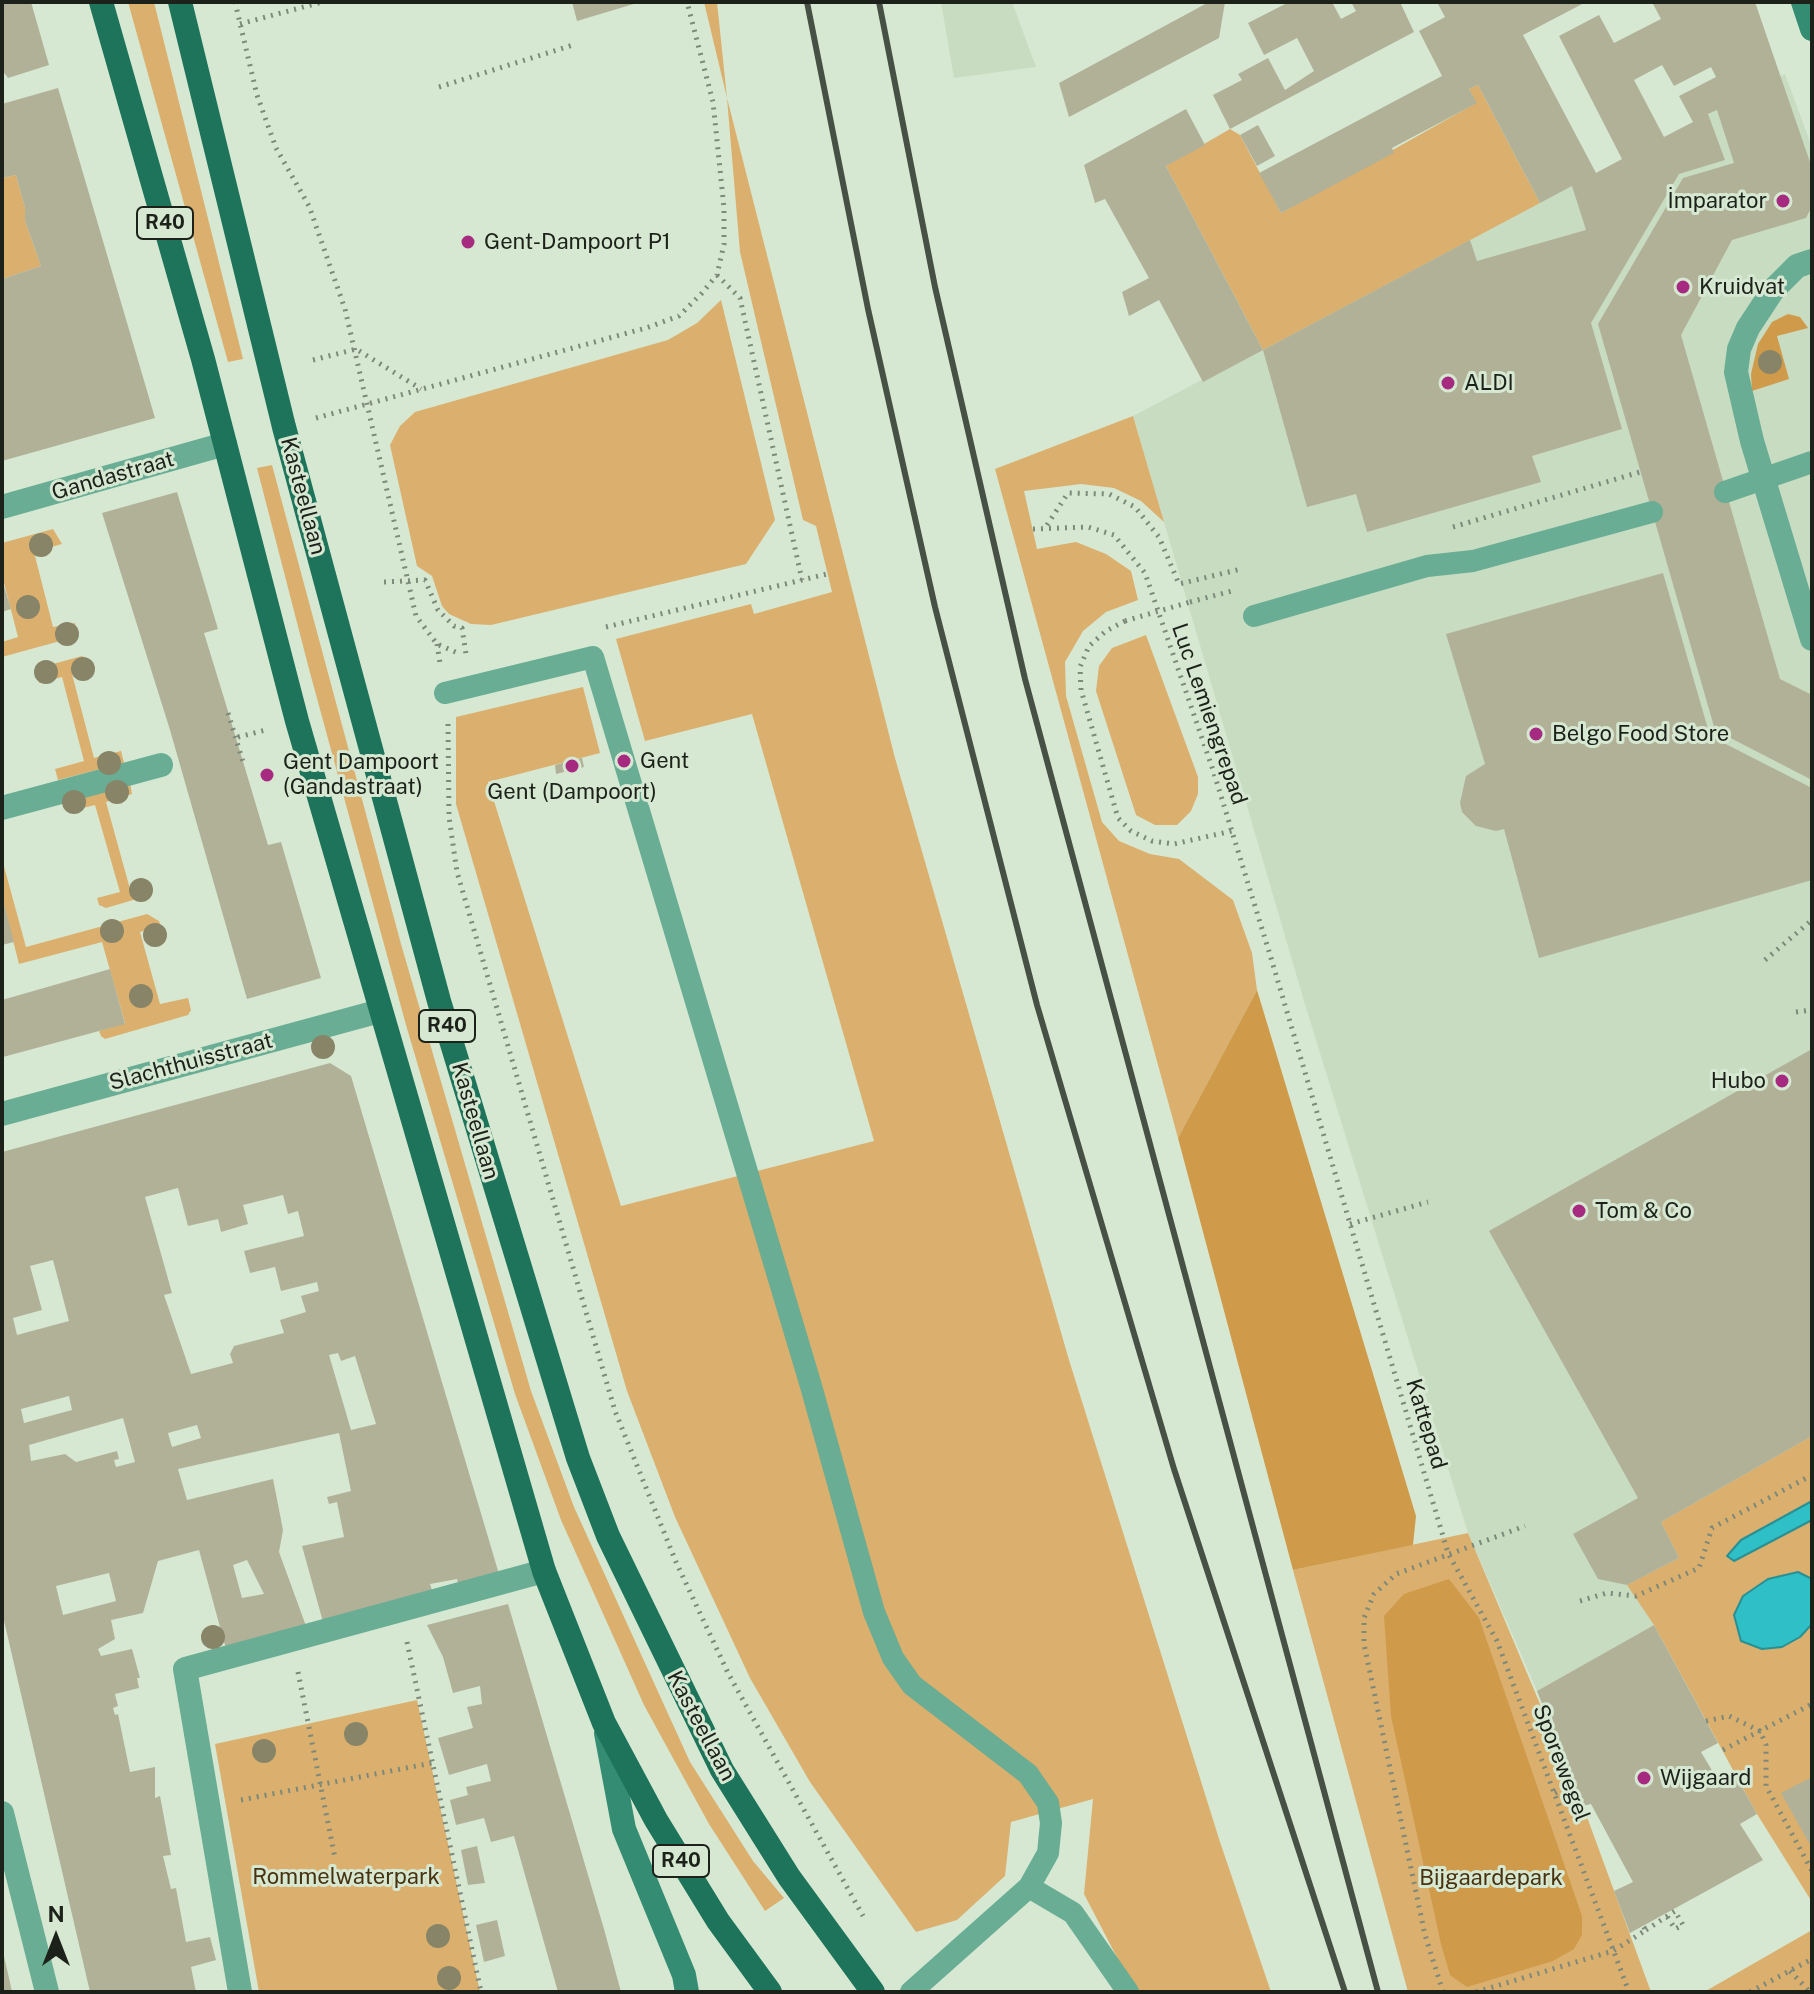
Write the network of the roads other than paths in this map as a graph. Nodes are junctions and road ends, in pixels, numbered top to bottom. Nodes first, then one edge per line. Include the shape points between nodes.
1 (101, 2) edge
2 (180, 2) edge
3 (1803, 2) edge
4 (1812, 29) edge
5 (1812, 261) edge
6 (225, 444) junction
7 (1812, 462) edge
8 (1764, 481) junction
9 (1725, 492) dead end
10 (2, 507) edge
11 (1652, 512) dead end
12 (1254, 616) dead end
13 (1812, 639) edge
14 (445, 693) road end
15 (161, 765) dead end
16 (2, 808) edge
17 (380, 1011) junction
18 (2, 1114) edge
19 (544, 1571) junction
20 (604, 1723) junction
21 (2, 1813) edge
22 (1029, 1887) junction
23 (47, 1992) edge
24 (240, 1992) edge
25 (687, 1992) edge
26 (770, 1992) edge
27 (873, 1992) edge
28 (911, 1992) edge
29 (1128, 1992) edge

1 - 6 main road, R40
2 - 27 main road, Kasteellaan / R40 via 284,427 439,1001 578,1458 608,1536 722,1770 789,1877
3 - 4 street
5 - 8 street via 1797,266 1777,285 1739,349 1736,372
6 - 10 street, Gandastraat
6 - 17 main road, R40
7 - 8 lane via 1774,472
8 - 9 lane
8 - 13 street
11 - 12 lane via 1473,561 1427,566
14 - 22 lane via 593,657 874,1612 893,1658 912,1685 1028,1774 1048,1803 1048,1853
15 - 16 street
17 - 18 street, Slachthuisstraat
17 - 19 main road, R40
19 - 20 main road, R40
19 - 24 street via 185,1669
20 - 25 street via 624,1829
20 - 26 main road, R40 via 718,1921
21 - 23 street
22 - 28 lane
22 - 29 lane via 1073,1913

